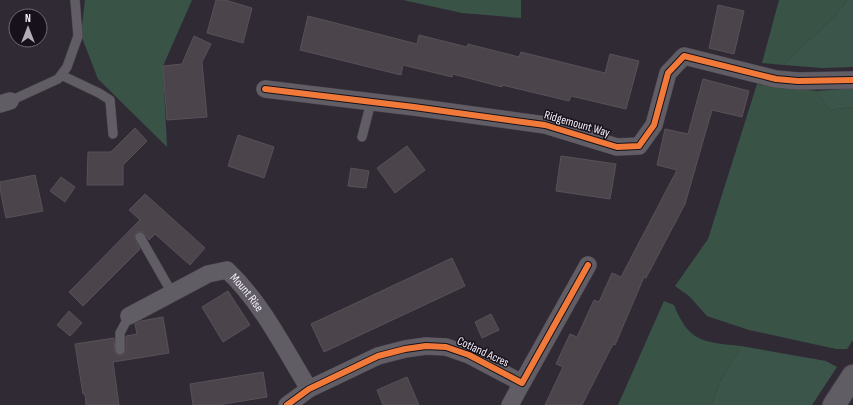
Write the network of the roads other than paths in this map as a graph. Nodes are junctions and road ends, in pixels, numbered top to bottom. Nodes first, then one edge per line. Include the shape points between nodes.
1 (75, 0) edge
2 (61, 76) junction
3 (853, 80) edge
4 (265, 89) dead end
5 (5, 102) edge
6 (371, 102) junction
7 (112, 134) dead end
8 (362, 137) dead end
9 (140, 237) dead end
10 (588, 265) dead end
11 (172, 293) junction
12 (128, 316) joint
13 (120, 350) dead end
14 (853, 376) edge
15 (522, 383) junction
16 (309, 389) junction
17 (287, 405) edge
18 (510, 405) edge
19 (834, 405) edge

1 - 2 lane via 78,36
2 - 5 lane
2 - 7 lane via 110,100
3 - 6 street, Ridgemount Way via 776,79 684,56 668,73 654,125 639,146 617,147 544,125
4 - 6 street, Ridgemount Way
6 - 8 lane
9 - 11 lane
10 - 15 street
11 - 12 street, Mount Rise
11 - 16 street, Mount Rise via 208,274 227,270 242,285 267,320
12 - 13 lane via 120,333
14 - 19 street
15 - 16 street, Cotland Acres via 469,355 446,347 426,346 378,356
15 - 18 street
16 - 17 street, Cotland Acres

